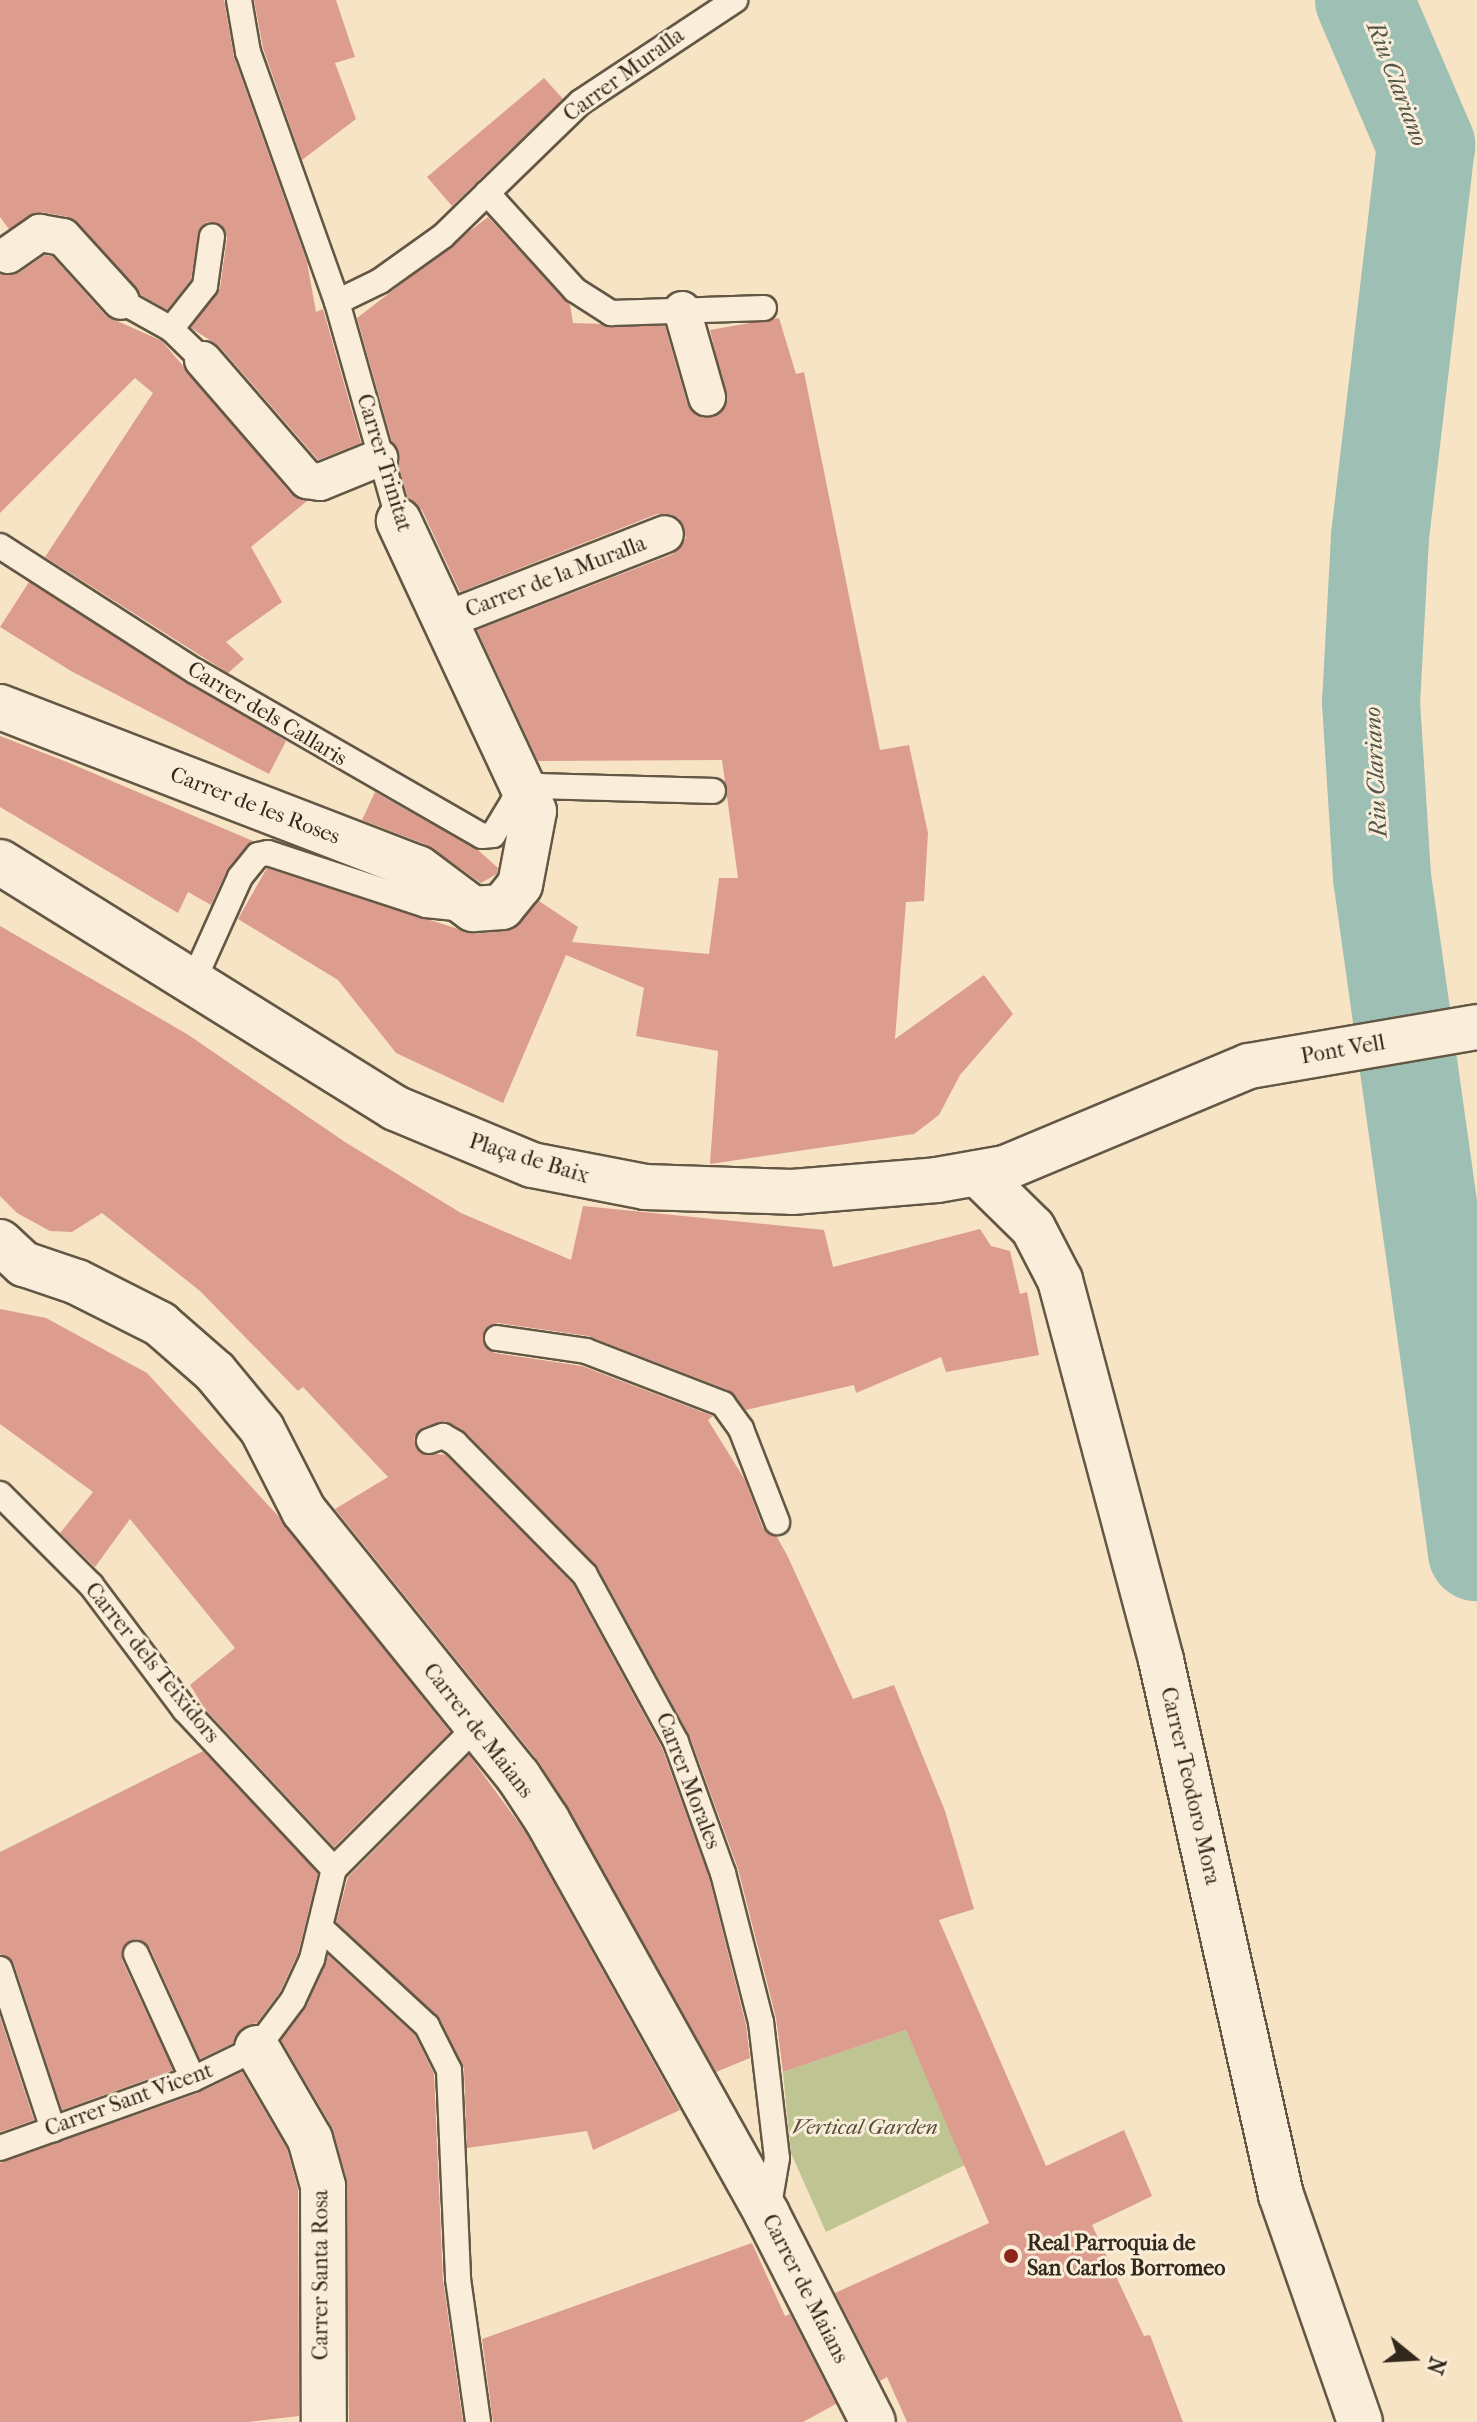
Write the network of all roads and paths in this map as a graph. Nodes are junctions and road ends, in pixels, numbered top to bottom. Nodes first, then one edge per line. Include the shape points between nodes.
1 (239, 0) edge
2 (735, 0) edge
3 (487, 193) junction
4 (212, 236) dead end
5 (3, 253) edge
6 (121, 301) joint
7 (337, 302) junction
8 (764, 308) dead end
9 (682, 310) junction
10 (171, 329) junction
11 (203, 360) joint
12 (707, 397) dead end
13 (379, 458) junction
14 (399, 521) joint
15 (665, 534) dead end
16 (0, 546) edge
17 (446, 620) junction
18 (0, 707) edge
19 (528, 790) junction
20 (713, 791) dead end
21 (0, 862) edge
22 (487, 908) junction
23 (192, 984) junction
24 (1477, 1027) edge
25 (1211, 1079) joint
26 (977, 1173) junction
27 (8, 1257) edge
28 (497, 1338) dead end
29 (429, 1441) dead end
30 (0, 1494) edge
31 (777, 1522) dead end
32 (476, 1727) junction
33 (334, 1869) junction
34 (322, 1929) junction
35 (136, 1954) dead end
36 (0, 1969) edge
37 (257, 2048) junction
38 (193, 2079) junction
39 (53, 2129) junction
40 (0, 2148) edge
41 (767, 2214) junction
42 (324, 2422) edge
43 (478, 2422) edge
44 (873, 2422) edge
45 (1360, 2422) edge

1 - 7 lane, Carrer Trinitat via 248,52
2 - 3 lane, Carrer Muralla via 581,102
3 - 7 lane, Carrer Muralla via 406,264
3 - 9 lane via 587,301 611,313
4 - 10 lane via 205,286
5 - 6 street via 40,233 63,237
6 - 10 lane
7 - 13 lane, Carrer Trinitat
8 - 9 lane
9 - 12 street
10 - 11 lane
11 - 13 street via 307,480 320,482
13 - 14 lane, Carrer Trinitat
14 - 17 street, Carrer Trinitat
15 - 17 street, Carrer de la Muralla
16 - 19 lane, Carrer dels Callaris via 195,671 482,836 493,835 513,802
17 - 19 street, Carrer Trinitat
18 - 22 street, Carrer de les Roses via 418,868
19 - 20 lane via 554,784
19 - 22 street, Carrer Trinitat via 534,811 531,851 520,885
21 - 23 street, Plaça de Baix
22 - 23 lane via 426,905 268,853 258,855 240,877
23 - 26 street, Plaça de Baix via 395,1108 476,1145 564,1175 645,1187 752,1192 839,1189
24 - 25 street, Pont Vell via 1249,1066
25 - 26 street, Plaça de Baix via 1038,1156
26 - 45 street, Carrer Teodoro Mora via 1033,1228 1060,1280 1165,1676 1281,2195
27 - 32 street, Carrer de Maians via 77,1282 160,1324 215,1372 262,1429 304,1511
28 - 31 lane via 586,1351 723,1404 741,1429
29 - 41 lane, Carrer Morales via 443,1436 455,1443 585,1575 676,1742 737,1918 761,2022 777,2158
30 - 33 lane, Carrer dels Teixidors via 91,1585 185,1710
32 - 33 lane
32 - 41 street, Carrer de Maians via 547,1820
33 - 34 lane
34 - 37 lane via 293,2000
34 - 43 lane via 427,2026 449,2070 458,2279
35 - 38 lane
36 - 39 lane
37 - 38 lane, Carrer Sant Vicent
37 - 42 street, Carrer Santa Rosa via 310,2139 323,2186
38 - 39 lane, Carrer Sant Vicent
39 - 40 lane, Carrer Sant Vicent
41 - 44 street, Carrer de Maians

